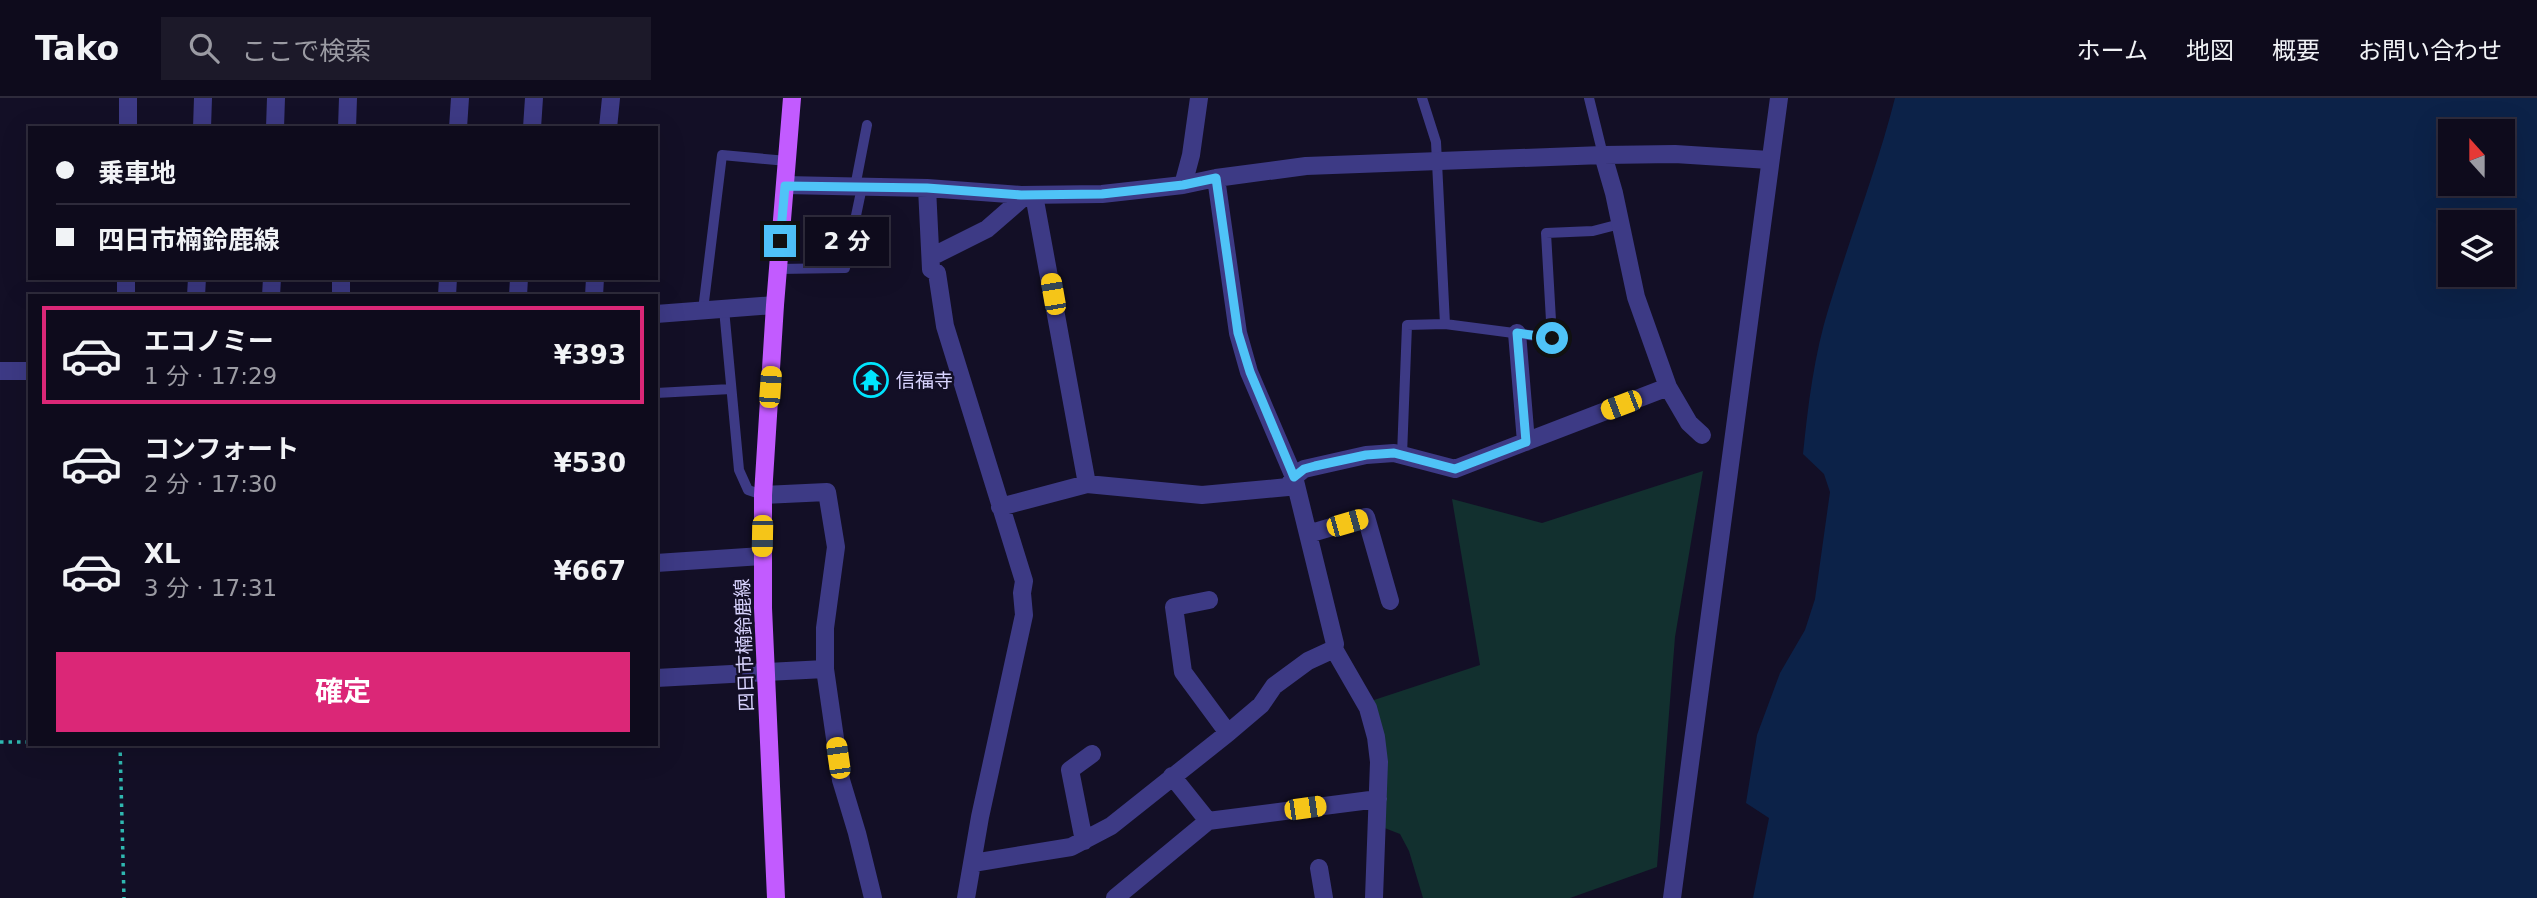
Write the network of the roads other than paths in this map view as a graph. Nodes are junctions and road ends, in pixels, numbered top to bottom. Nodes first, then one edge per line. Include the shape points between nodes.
1 (128, 98) edge
2 (203, 98) edge
3 (276, 98) edge
4 (348, 98) edge
5 (460, 98) edge
6 (534, 98) edge
7 (611, 98) edge
8 (792, 98) edge
9 (1199, 98) edge
10 (1422, 98) edge
11 (1589, 98) edge
12 (1779, 98) edge
13 (867, 125) dead end
14 (128, 126) edge
15 (202, 126) edge
16 (275, 126) edge
17 (347, 126) edge
18 (458, 126) edge
19 (532, 126) edge
20 (608, 126) edge
21 (1603, 155) junction
22 (1769, 160) junction
23 (787, 161) junction
24 (1437, 162) junction
25 (1216, 178) junction
26 (1183, 185) junction
27 (785, 186) junction
28 (858, 187) junction
29 (927, 188) junction
30 (1030, 195) junction
31 (1620, 224) junction
32 (931, 257) junction
33 (778, 269) junction
34 (775, 306) junction
35 (724, 309) junction
36 (703, 310) junction
37 (658, 314) edge
38 (1445, 324) junction
39 (1517, 333) junction
40 (0, 371) edge
41 (28, 371) edge
42 (1668, 387) junction
43 (731, 389) junction
44 (658, 393) edge
45 (1702, 435) dead end
46 (1526, 442) junction
47 (1402, 455) junction
48 (1294, 477) junction
49 (1087, 484) junction
50 (763, 495) junction
51 (1000, 507) junction
52 (1308, 534) junction
53 (762, 556) junction
54 (658, 562) edge
55 (1209, 600) dead end
56 (1390, 601) dead end
57 (1334, 649) junction
58 (825, 669) junction
59 (766, 670) junction
60 (658, 678) edge
61 (1228, 733) junction
62 (1092, 754) dead end
63 (1172, 776) junction
64 (1378, 799) junction
65 (1208, 821) junction
66 (1084, 841) junction
67 (973, 863) junction
68 (1319, 868) dead end
69 (776, 898) edge
70 (873, 898) edge
71 (966, 898) edge
72 (1115, 898) edge
73 (1324, 898) edge
74 (1374, 898) edge
75 (1672, 898) edge

1 - 14 street
2 - 15 street
3 - 16 street
4 - 17 street
5 - 18 street
6 - 19 street
7 - 20 street
8 - 23 main road, 四日市楠鈴鹿線
9 - 26 street
10 - 24 lane via 1436,142
11 - 21 lane
12 - 22 street
13 - 28 lane
21 - 22 street
21 - 24 street
21 - 31 street
22 - 75 street
23 - 27 main road, 四日市楠鈴鹿線
23 - 36 lane via 722,155
24 - 25 street via 1306,166
24 - 38 lane
25 - 26 street
25 - 48 street via 1238,333
26 - 30 street via 1102,194
27 - 28 street
27 - 33 main road, 四日市楠鈴鹿線
28 - 29 street
28 - 33 lane via 845,268
29 - 30 street
29 - 32 street
30 - 32 street via 987,229
30 - 49 street
31 - 39 lane via 1593,231 1546,233 1552,338
31 - 42 street via 1636,297
32 - 51 street via 945,326
33 - 34 main road, 四日市楠鈴鹿線
34 - 35 street
34 - 50 main road, 四日市楠鈴鹿線
35 - 36 street
35 - 43 lane
36 - 37 street
38 - 39 lane
38 - 47 lane via 1407,325
39 - 46 street
40 - 41 street
42 - 45 street via 1689,423
42 - 46 street
43 - 44 lane
43 - 50 lane via 739,470 748,490
46 - 47 street via 1455,469
47 - 48 street via 1366,455 1304,469
48 - 49 street via 1288,487 1202,495
48 - 52 street
49 - 51 street
50 - 53 main road, 四日市楠鈴鹿線
50 - 58 street via 827,492 836,547 825,628
51 - 67 street via 1024,581 1024,615
52 - 56 street via 1366,517
52 - 57 street
53 - 54 street
53 - 59 main road, 四日市楠鈴鹿線
55 - 61 street via 1174,607 1184,672
57 - 61 street via 1274,686 1261,705
57 - 64 street via 1373,722
58 - 59 street
58 - 70 street via 841,780
59 - 60 street
59 - 69 main road, 四日市楠鈴鹿線
61 - 63 street
62 - 66 street via 1070,770
63 - 65 street
63 - 66 street via 1111,826
64 - 65 street
64 - 74 street
65 - 72 street
66 - 67 street
67 - 71 street
68 - 73 street

